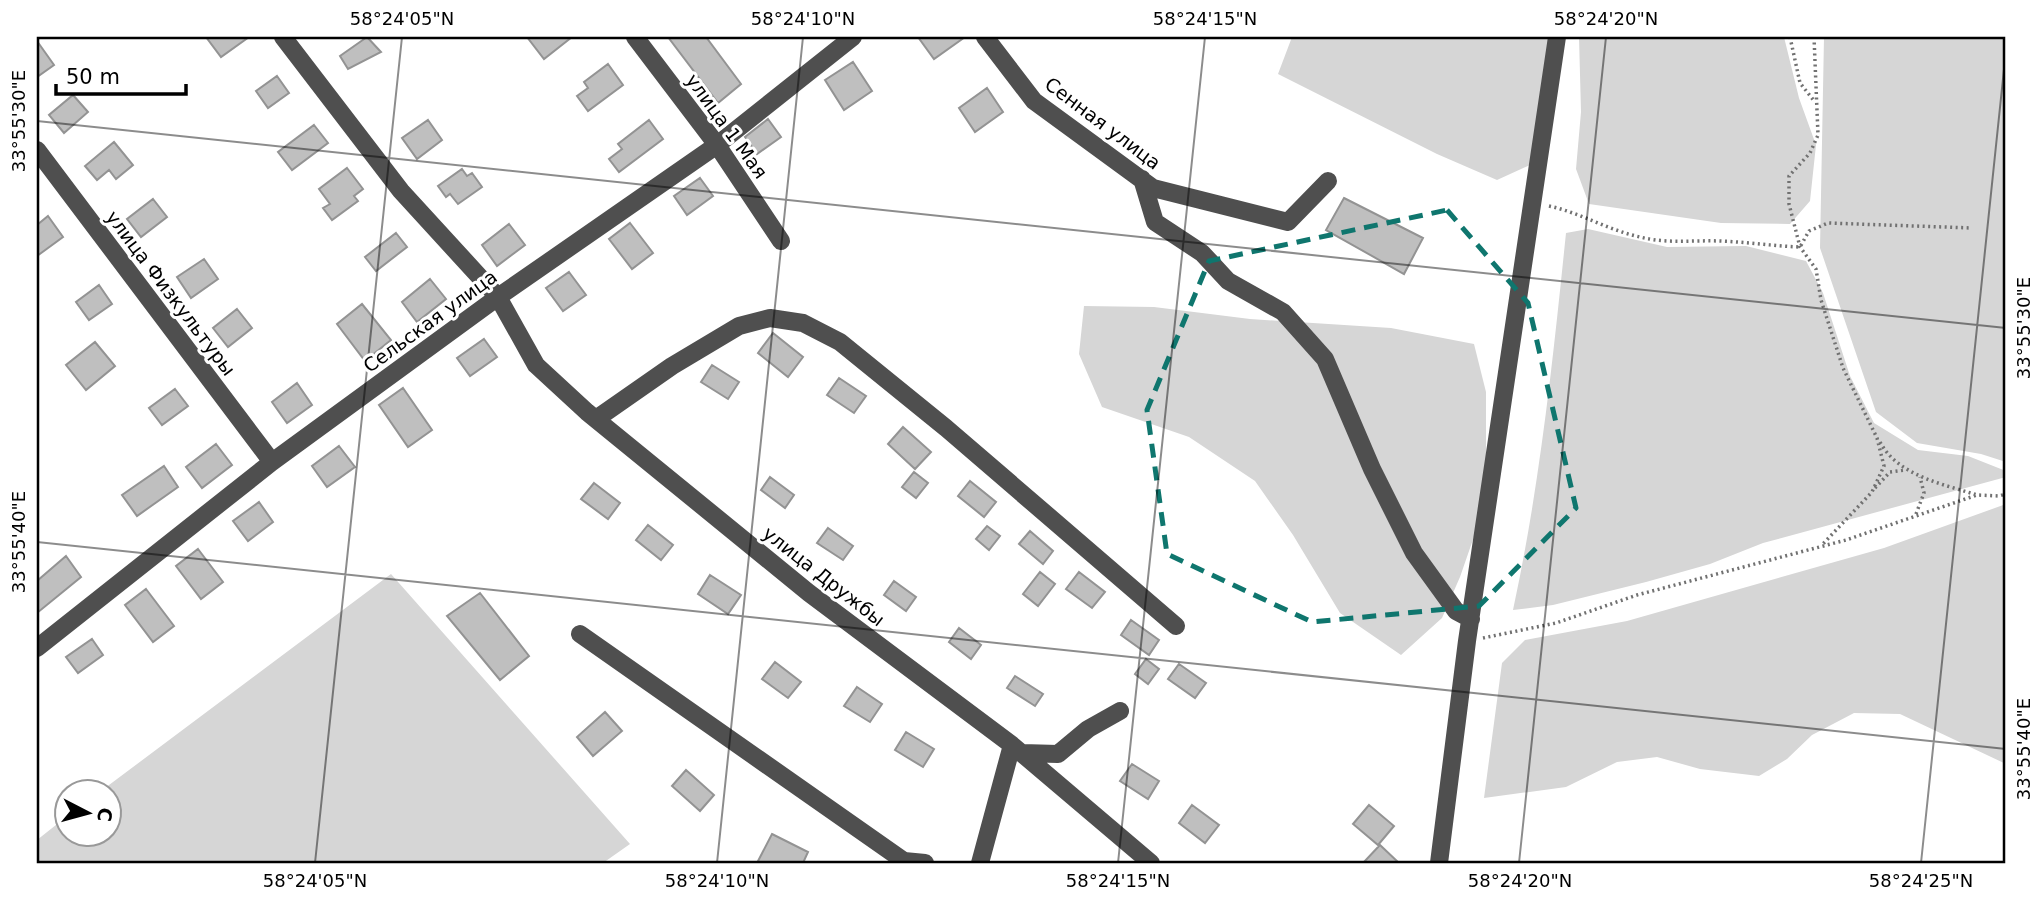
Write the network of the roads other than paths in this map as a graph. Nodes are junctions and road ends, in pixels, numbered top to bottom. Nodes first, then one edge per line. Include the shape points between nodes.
1 (283, 37) edge
2 (635, 37) edge
3 (853, 37) edge
4 (985, 37) edge
5 (1557, 37) edge
6 (717, 145) junction
7 (37, 150) edge
8 (1142, 179) junction
9 (1328, 181) dead end
10 (781, 241) dead end
11 (498, 297) junction
12 (596, 419) junction
13 (272, 462) junction
14 (1471, 620) junction
15 (1176, 626) dead end
16 (580, 634) dead end
17 (37, 648) edge
18 (1120, 711) dead end
19 (1017, 749) junction
20 (976, 862) edge
21 (925, 863) edge
22 (1151, 863) edge
23 (1439, 863) edge

1 - 11 street, улица Дружбы via 401,191
2 - 6 street, улица 1 Мая
3 - 6 street, Сельская улица
4 - 8 street, Сенная улица via 1034,101
5 - 14 street
6 - 10 street, улица 1 Мая
6 - 11 street, Сельская улица
7 - 13 street, улица Физкультуры
8 - 9 street, Сенная улица via 1153,187 1288,222
8 - 14 street via 1155,222 1202,253 1228,281 1283,312 1325,359 1414,553 1456,611
11 - 12 street, улица Дружбы via 536,365
11 - 13 street, Сельская улица
12 - 15 street via 739,326 770,318 803,323 840,342 882,376
12 - 19 street, улица Дружбы via 808,593
13 - 17 street, Сельская улица
14 - 23 street
16 - 21 street via 904,861
18 - 19 street via 1058,754
19 - 20 street
19 - 22 street, улица Дружбы

